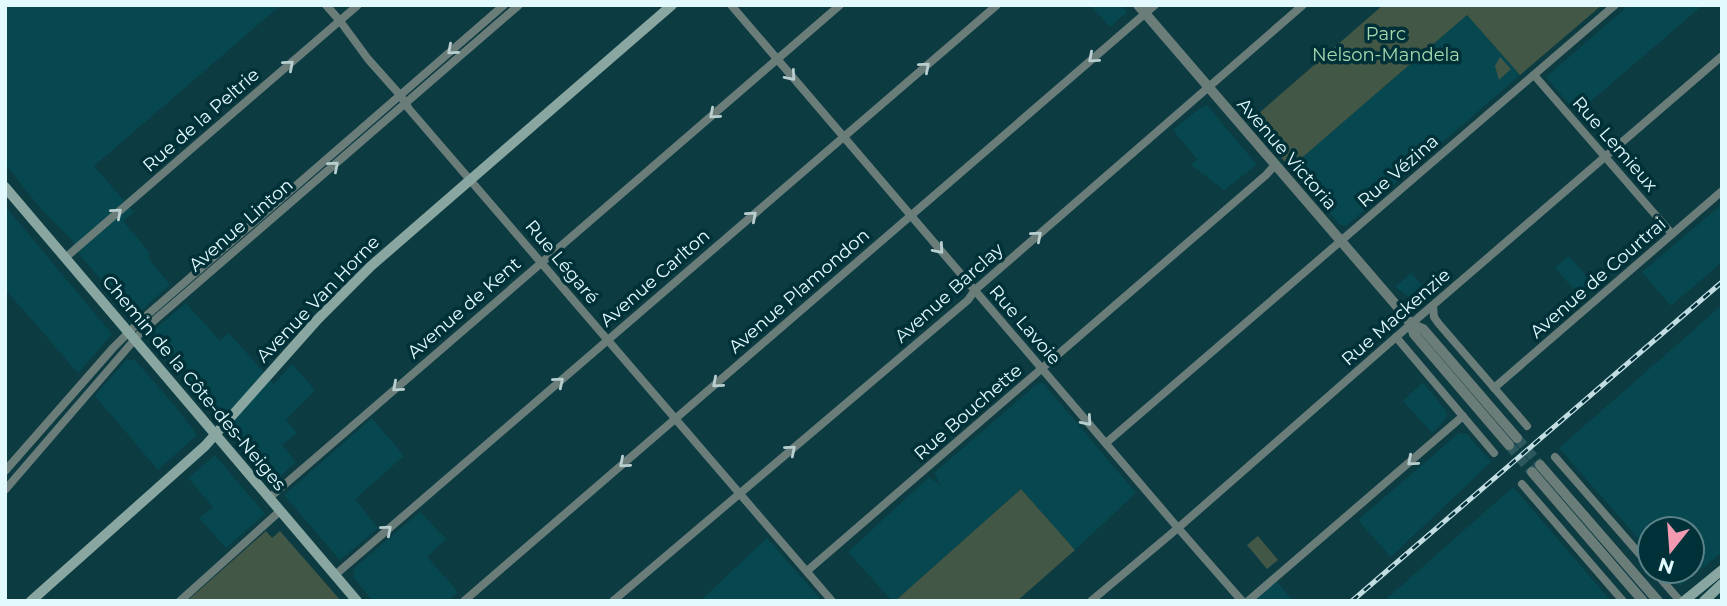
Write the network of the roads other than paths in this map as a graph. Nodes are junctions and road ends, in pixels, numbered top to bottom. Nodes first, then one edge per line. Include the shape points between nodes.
1 (326, 5) edge
2 (358, 5) edge
3 (504, 5) edge
4 (519, 5) edge
5 (671, 5) edge
6 (731, 5) edge
7 (840, 5) edge
8 (997, 5) edge
9 (1155, 5) edge
10 (1303, 5) edge
11 (1615, 5) edge
12 (1142, 9) edge
13 (340, 21) junction
14 (1722, 56) edge
15 (777, 59) junction
16 (1534, 75) junction
17 (1208, 87) junction
18 (400, 95) junction
19 (405, 104) junction
20 (844, 137) junction
21 (1605, 157) junction
22 (1275, 165) junction
23 (470, 179) junction
24 (1722, 191) edge
25 (7, 192) edge
26 (911, 216) junction
27 (1672, 234) junction
28 (1341, 242) junction
29 (65, 258) junction
30 (541, 262) junction
31 (975, 290) junction
32 (1433, 306) junction
33 (1411, 324) junction
34 (131, 336) junction
35 (1396, 337) junction
36 (607, 340) junction
37 (1042, 368) junction
38 (1494, 388) junction
39 (1463, 416) junction
40 (676, 419) junction
41 (1527, 426) dead end
42 (215, 435) junction
43 (1513, 442) tunnel mouth
44 (1106, 443) junction
45 (1494, 453) dead end
46 (1555, 457) dead end
47 (5, 471) edge
48 (1522, 484) dead end
49 (5, 489) edge
50 (738, 493) junction
51 (269, 498) junction
52 (280, 511) junction
53 (1178, 528) junction
54 (1636, 550) edge
55 (1722, 570) edge
56 (807, 571) junction
57 (335, 575) junction
58 (1722, 584) edge
59 (1667, 585) edge
60 (31, 601) edge
61 (180, 601) edge
62 (357, 601) edge
63 (464, 601) edge
64 (613, 601) edge
65 (832, 601) edge
66 (1091, 601) edge
67 (1242, 601) edge
68 (1248, 601) edge
69 (1623, 601) edge
70 (1643, 601) edge
71 (1658, 601) edge
72 (1682, 601) edge
73 (1704, 601) edge

1 - 13 street, Rue Légaré
2 - 13 street, Rue de la Peltrie
3 -> 18 street, Avenue Linton
4 - 19 street, Avenue Linton
5 - 23 main road, Avenue Van Horne
6 - 15 street, Rue Lavoie
7 - 15 street, Avenue de Kent
20 -> 8 street, Avenue Carlton
9 - 12 street, Avenue Plamondon
10 - 17 street, Avenue Barclay
11 - 16 street, Rue Vézina
12 - 17 street, Avenue Victoria
12 -> 26 street, Avenue Plamondon
13 - 18 street, Rue Légaré
29 -> 13 street, Rue de la Peltrie
14 - 21 street, Rue Mackenzie
15 -> 20 street, Rue Lavoie
15 -> 30 street, Avenue de Kent
16 - 21 street, Rue Lemieux
16 - 28 street, Rue Vézina
17 - 22 street, Avenue Victoria
31 -> 17 street, Avenue Barclay
18 - 19 street, Rue Légaré
18 - 34 street, Avenue Linton
19 - 23 street, Rue Légaré
34 -> 19 street, Avenue Linton
20 - 26 street, Rue Lavoie
36 -> 20 street, Avenue Carlton
21 - 27 street, Rue Lemieux
21 - 32 street, Rue Mackenzie
22 - 28 street, Avenue Victoria
22 - 37 street, Rue Bouchette
23 - 30 street, Rue Légaré
23 - 42 main road, Avenue Van Horne via 343,293
24 - 27 street, Avenue de Courtrai
25 - 29 main road, Chemin de la Côte-des-Neiges
26 -> 31 street, Rue Lavoie
26 -> 40 street, Avenue Plamondon
27 - 38 street, Avenue de Courtrai
28 - 33 street, Avenue Victoria
28 - 44 street, Rue Vézina
29 - 34 main road, Chemin de la Côte-des-Neiges
30 - 36 street, Rue Légaré
30 -> 51 street, Avenue de Kent
31 - 37 street, Rue Lavoie
50 -> 31 street, Avenue Barclay
32 - 33 street, Rue Mackenzie
32 - 38 street via 1439,324
33 - 35 street, Rue Mackenzie
33 - 43 street, Avenue Victoria via 1414,334
34 - 42 main road, Chemin de la Côte-des-Neiges
34 - 47 street, Avenue Linton
34 - 49 street, Avenue Linton
35 - 39 street
35 - 53 street, Rue Mackenzie
36 - 40 street, Rue Légaré
57 -> 36 street, Avenue Carlton
37 -> 44 street, Rue Lavoie
37 - 56 street, Rue Bouchette
38 - 41 street
39 - 45 street
39 -> 68 street
40 - 50 street, Rue Légaré
40 -> 63 street, Avenue Plamondon
42 - 51 main road, Chemin de la Côte-des-Neiges
42 - 60 main road, Avenue Van Horne
44 - 53 street, Rue Lavoie
46 - 54 street
48 - 69 street
50 - 56 street, Rue Légaré
50 - 64 street, Avenue Barclay
51 - 52 main road, Chemin de la Côte-des-Neiges
52 - 57 main road, Chemin de la Côte-des-Neiges
52 - 61 street
53 - 66 street, Rue Mackenzie
53 - 67 street, Rue Lavoie
55 - 72 main road
56 - 65 street, Rue Légaré
57 - 62 main road, Chemin de la Côte-des-Neiges
58 - 73 main road
59 - 72 street
70 - 71 street via 1536,468

